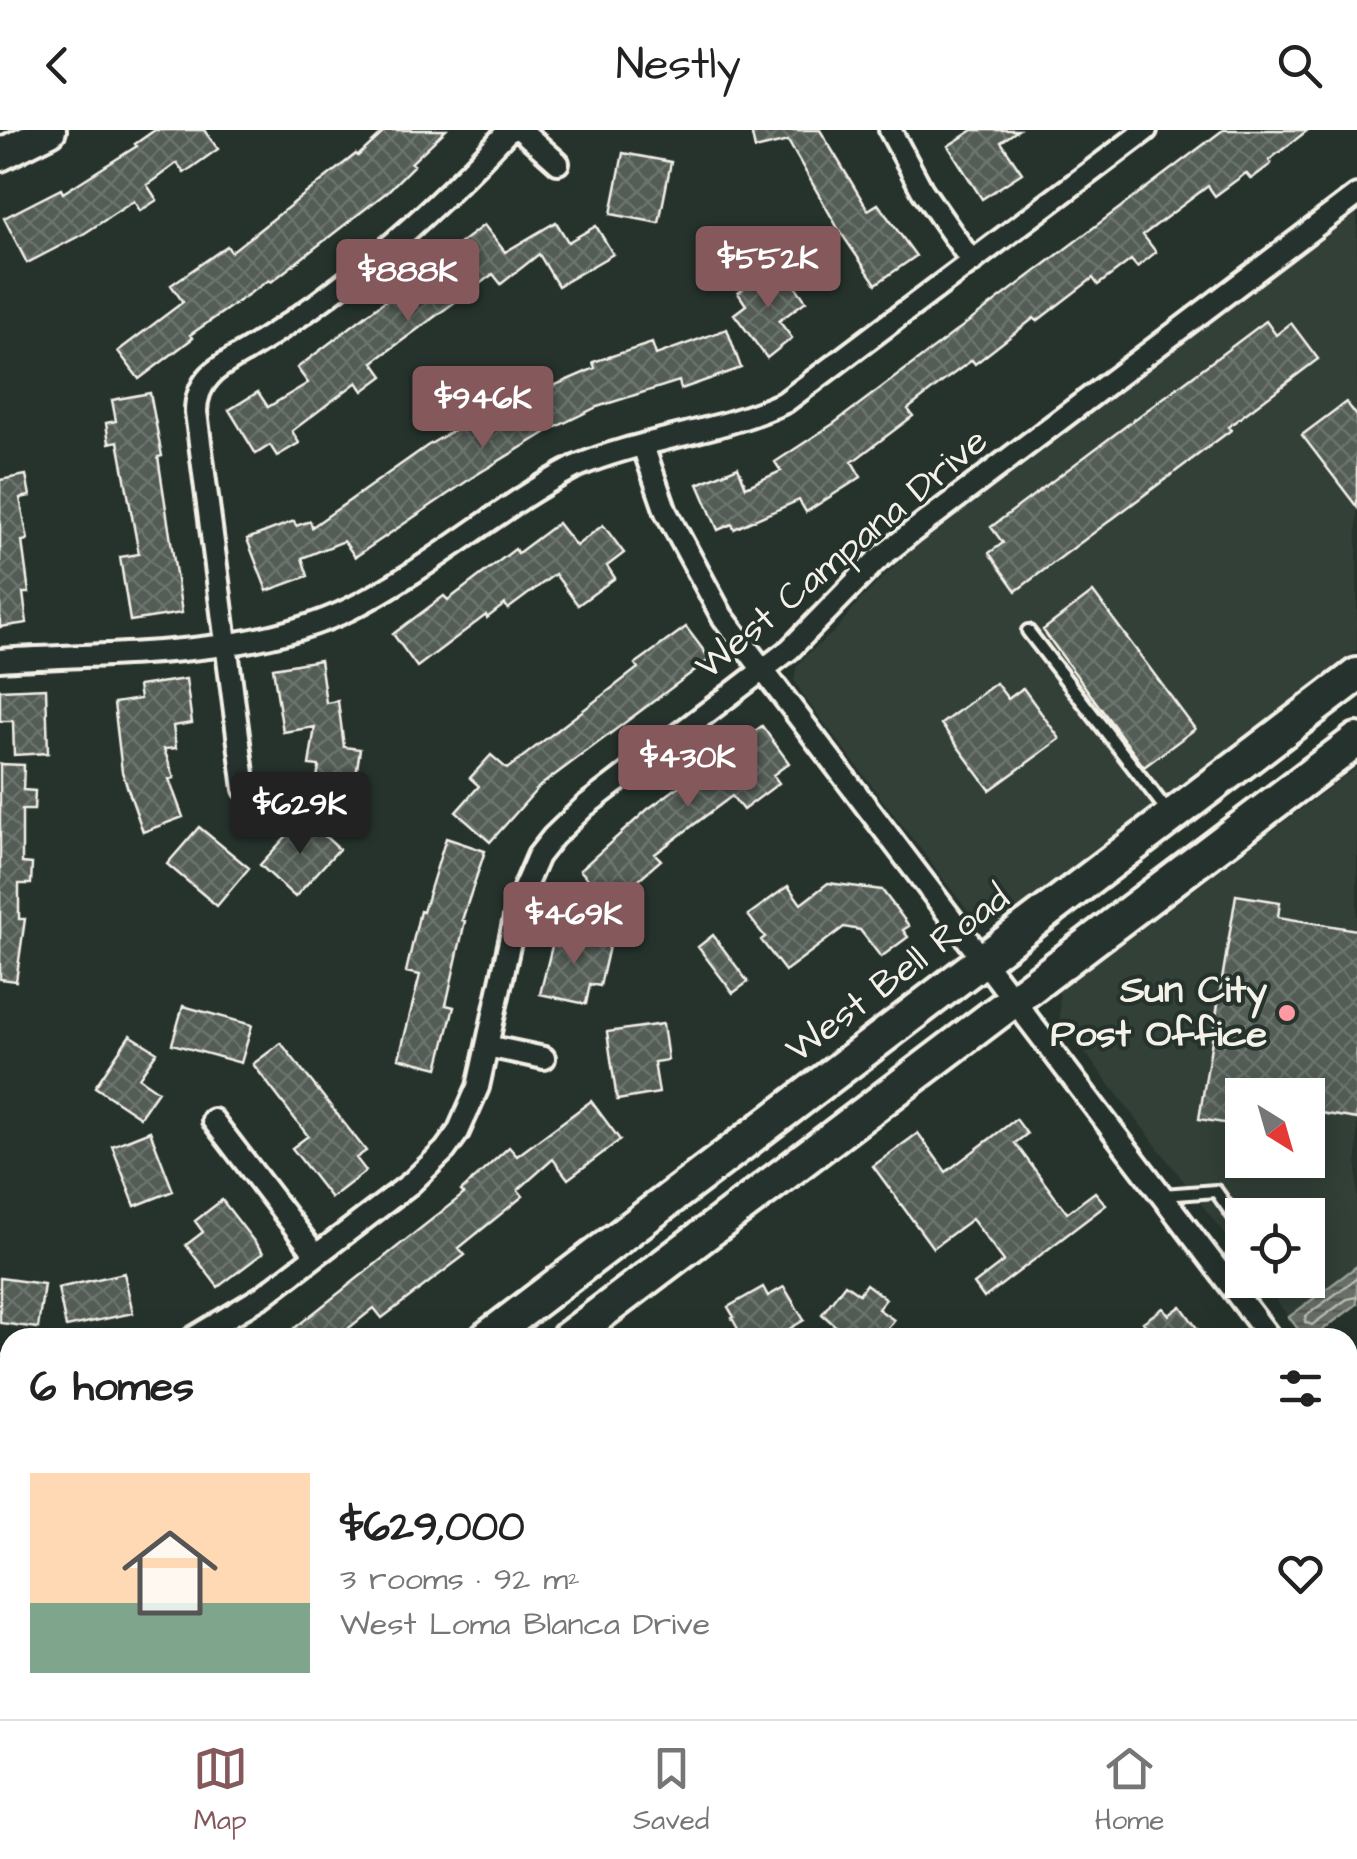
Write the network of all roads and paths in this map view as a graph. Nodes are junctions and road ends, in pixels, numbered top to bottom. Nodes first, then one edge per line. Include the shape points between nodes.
1 (50, 130) edge
2 (509, 130) edge
3 (521, 130) edge
4 (890, 130) edge
5 (1146, 130) edge
6 (0, 155) edge
7 (558, 164) dead end
8 (1357, 195) edge
9 (972, 262) junction
10 (642, 446) junction
11 (1028, 631) dead end
12 (228, 645) junction
13 (0, 660) edge
14 (764, 671) junction
15 (1357, 676) edge
16 (1357, 740) edge
17 (245, 789) dead end
18 (1172, 817) junction
19 (984, 960) junction
20 (1013, 998) junction
21 (487, 1046) junction
22 (544, 1058) dead end
23 (213, 1120) dead end
24 (1163, 1196) junction
25 (1225, 1204) edge
26 (316, 1255) junction
27 (1225, 1277) edge
28 (1240, 1298) edge
29 (211, 1328) edge
30 (499, 1328) edge
31 (581, 1328) edge
32 (1263, 1328) edge

1 - 6 street
2 - 12 street via 398,240 200,387 196,412
3 - 7 street
4 - 9 street
5 - 9 street
8 - 14 street, West Campana Drive via 875,562
9 - 10 street via 785,402
10 - 12 street via 556,477 352,608 284,634
10 - 14 street via 666,512 722,616
11 - 18 lane
12 - 13 street
12 - 17 street
14 - 19 street
14 - 21 street, West Campana Drive via 577,813 538,856 512,924
15 - 18 main road, West Bell Road
16 - 20 main road
18 - 19 main road, West Bell Road
19 - 20 street
19 - 30 main road, West Bell Road
20 - 24 street
20 - 31 main road
21 - 22 street
21 - 26 street, West Campana Drive via 470,1110 445,1150
23 - 26 street
24 - 25 lane via 1216,1192
24 - 27 street
26 - 29 street, West Campana Drive
28 - 32 street

